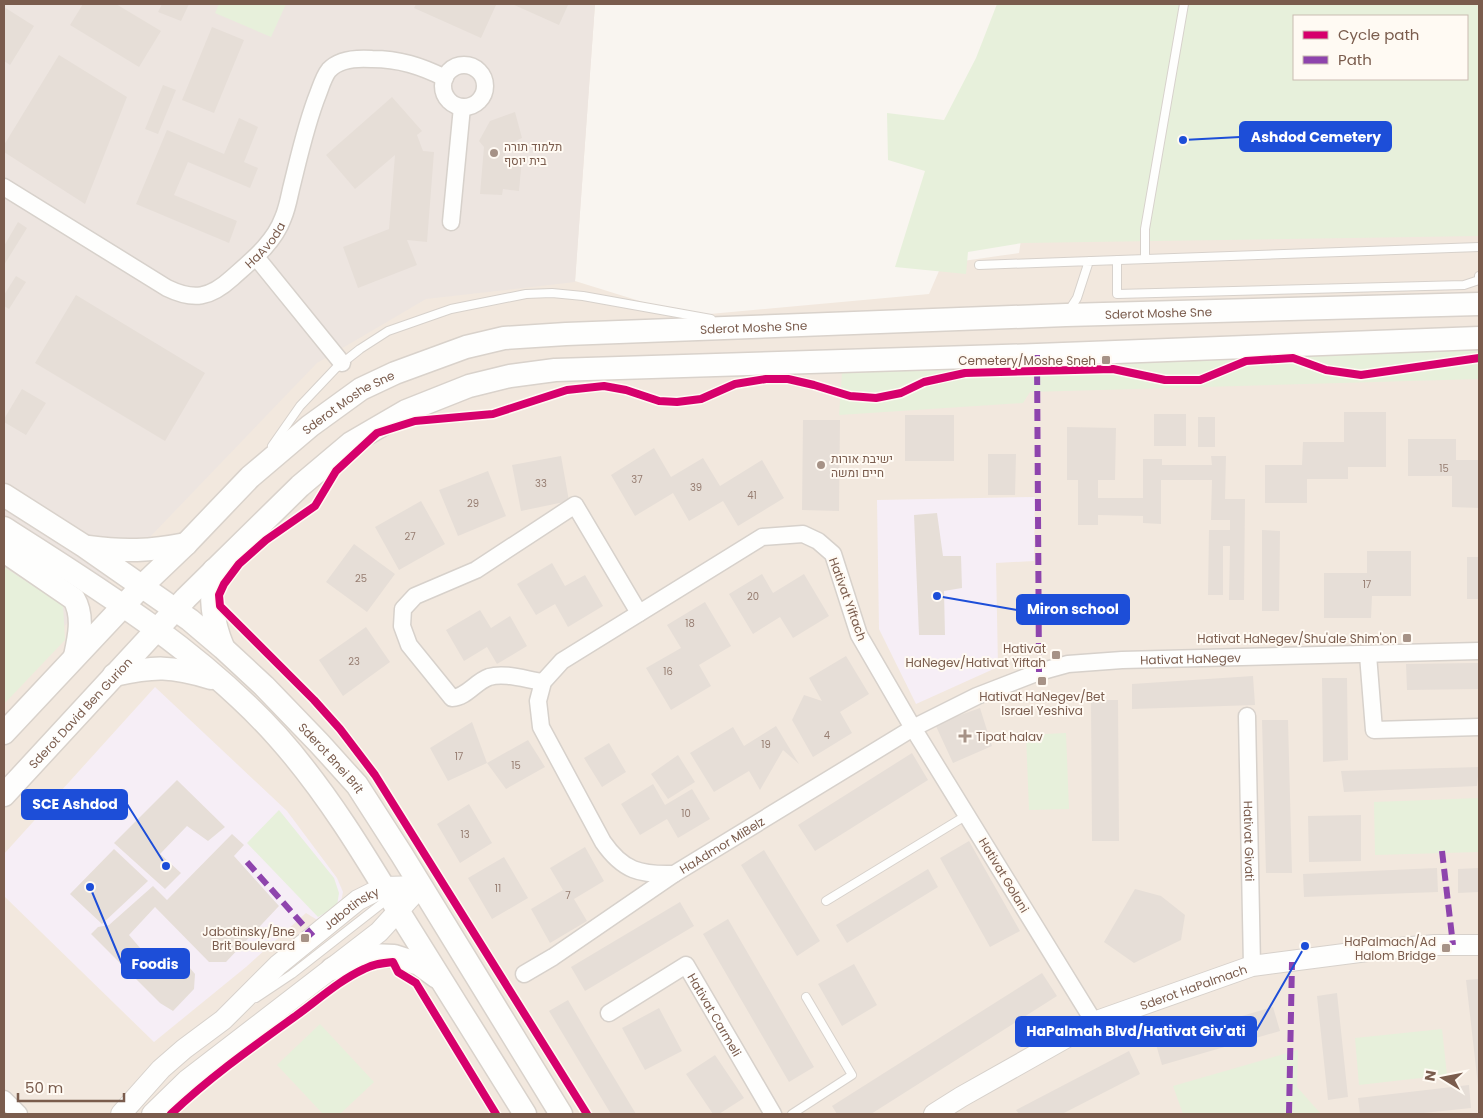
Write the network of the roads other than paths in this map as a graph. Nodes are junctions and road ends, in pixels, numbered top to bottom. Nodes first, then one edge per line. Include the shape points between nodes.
1 (1184, 4) edge
2 (444, 78) junction
3 (462, 107) junction
4 (4, 187) edge
5 (451, 222) dead end
6 (1479, 247) edge
7 (256, 256) junction
8 (1146, 259) junction
9 (1117, 260) junction
10 (1089, 261) junction
11 (979, 265) dead end
12 (1479, 276) edge
13 (1479, 304) edge
14 (1066, 315) junction
15 (755, 328) junction
16 (1479, 338) edge
17 (342, 364) junction
18 (250, 478) junction
19 (4, 495) edge
20 (4, 528) edge
21 (186, 544) junction
22 (84, 546) junction
23 (4, 551) edge
24 (214, 570) junction
25 (142, 586) junction
26 (123, 607) junction
27 (175, 609) junction
28 (639, 613) junction
29 (156, 630) junction
30 (223, 648) junction
31 (1479, 651) edge
32 (1368, 655) junction
33 (75, 656) junction
34 (114, 675) junction
35 (220, 681) junction
36 (543, 682) junction
37 (1247, 716) dead end
38 (1479, 727) edge
39 (913, 728) junction
40 (4, 733) edge
41 (4, 795) edge
42 (967, 814) junction
43 (674, 874) junction
44 (421, 886) junction
45 (391, 898) junction
46 (826, 900) dead end
47 (1479, 945) edge
48 (1252, 966) junction
49 (332, 969) junction
50 (524, 974) dead end
51 (442, 981) junction
52 (806, 997) dead end
53 (609, 1013) dead end
54 (1094, 1022) junction
55 (4, 1099) edge
56 (957, 1106) edge
57 (768, 1112) edge
58 (20, 1114) edge
59 (121, 1114) edge
60 (152, 1114) edge
61 (525, 1114) edge
62 (560, 1114) edge
63 (792, 1114) edge
64 (934, 1114) edge

1 - 8 lane via 1145,229
2 - 3 street via 446,97
2 - 3 street via 454,67 461,65 474,68 483,79 485,85 480,99
2 - 7 street, HaAvoda via 410,63 390,59 339,62 329,70 313,105 283,219
3 - 5 street
4 - 7 street, HaAvoda via 180,294 208,295 221,288
6 - 8 lane
7 - 17 street
8 - 9 lane
9 - 10 lane
9 - 12 lane via 1117,294 1464,285 1478,280
10 - 11 lane
10 - 14 lane via 1077,298
13 - 14 main road, Sderot Moshe Sne
14 - 15 main road, Sderot Moshe Sne
15 - 17 lane via 582,296 526,294 451,309 388,331
15 - 18 main road, Sderot Moshe Sne via 504,338 466,347 395,373 361,390 310,426
16 - 24 main road via 555,370 510,376 469,386 406,411 351,443 300,486
17 - 18 lane via 300,406
18 - 21 main road, Sderot Moshe Sne
19 - 22 main road, Sderot Bnei Brit
20 - 26 main road, Sderot Bnei Brit
21 - 22 main road via 131,551
21 - 25 main road, Sderot Moshe Sne
22 - 25 main road, Sderot Bnei Brit
23 - 33 main road via 74,599 80,618
24 - 27 main road
24 - 30 main road via 212,607
25 - 26 main road, Sderot Moshe Sne
25 - 27 main road, Sderot Bnei Brit
26 - 29 main road, Sderot Bnei Brit
26 - 33 main road
27 - 29 main road
27 - 30 main road, Sderot Bnei Brit
28 - 36 street via 562,661
28 - 36 street via 575,505 476,570 415,596 403,609 402,626 409,644 452,698 459,697 489,677 506,676
28 - 39 street, Hativat Yiftach via 762,536 802,534 833,554 859,635
29 - 34 main road, Sderot David Ben Gurion
29 - 35 main road, Sderot Bnei Brit
30 - 44 main road, Sderot Bnei Brit via 288,710 357,785
31 - 32 street, Hativat HaNegev
32 - 38 street via 1374,730
32 - 39 street, Hativat HaNegev via 1068,664 977,696
33 - 40 main road
34 - 35 main road via 168,668
34 - 41 main road, Sderot David Ben Gurion
35 - 45 main road, Sderot Bnei Brit via 300,763
36 - 43 street, HaAdmor MiBelz via 538,701 541,727 611,854 637,871 650,875
37 - 48 street, Hativat Givati
39 - 42 street, Hativat Golani
39 - 43 street, HaAdmor MiBelz
42 - 46 lane
42 - 54 street, Hativat Golani
43 - 50 street
44 - 45 street, Jabotinsky
44 - 62 main road, Sderot Bnei Brit
45 - 49 street via 379,932
45 - 51 main road, Sderot Bnei Brit
45 - 59 street, Jabotinsky via 358,900 278,966 224,1020 167,1064
47 - 48 street, Sderot HaPalmach via 1375,950
48 - 54 street, Sderot HaPalmach
49 - 51 main road via 352,958 370,954 394,956 419,964
49 - 60 street via 187,1080
51 - 61 main road, Sderot Bnei Brit
52 - 63 lane via 852,1075
53 - 57 street, Hativat Carmeli via 686,966
54 - 56 street, Sderot HaPalmach
55 - 58 street
56 - 64 street, Sderot HaPalmach

